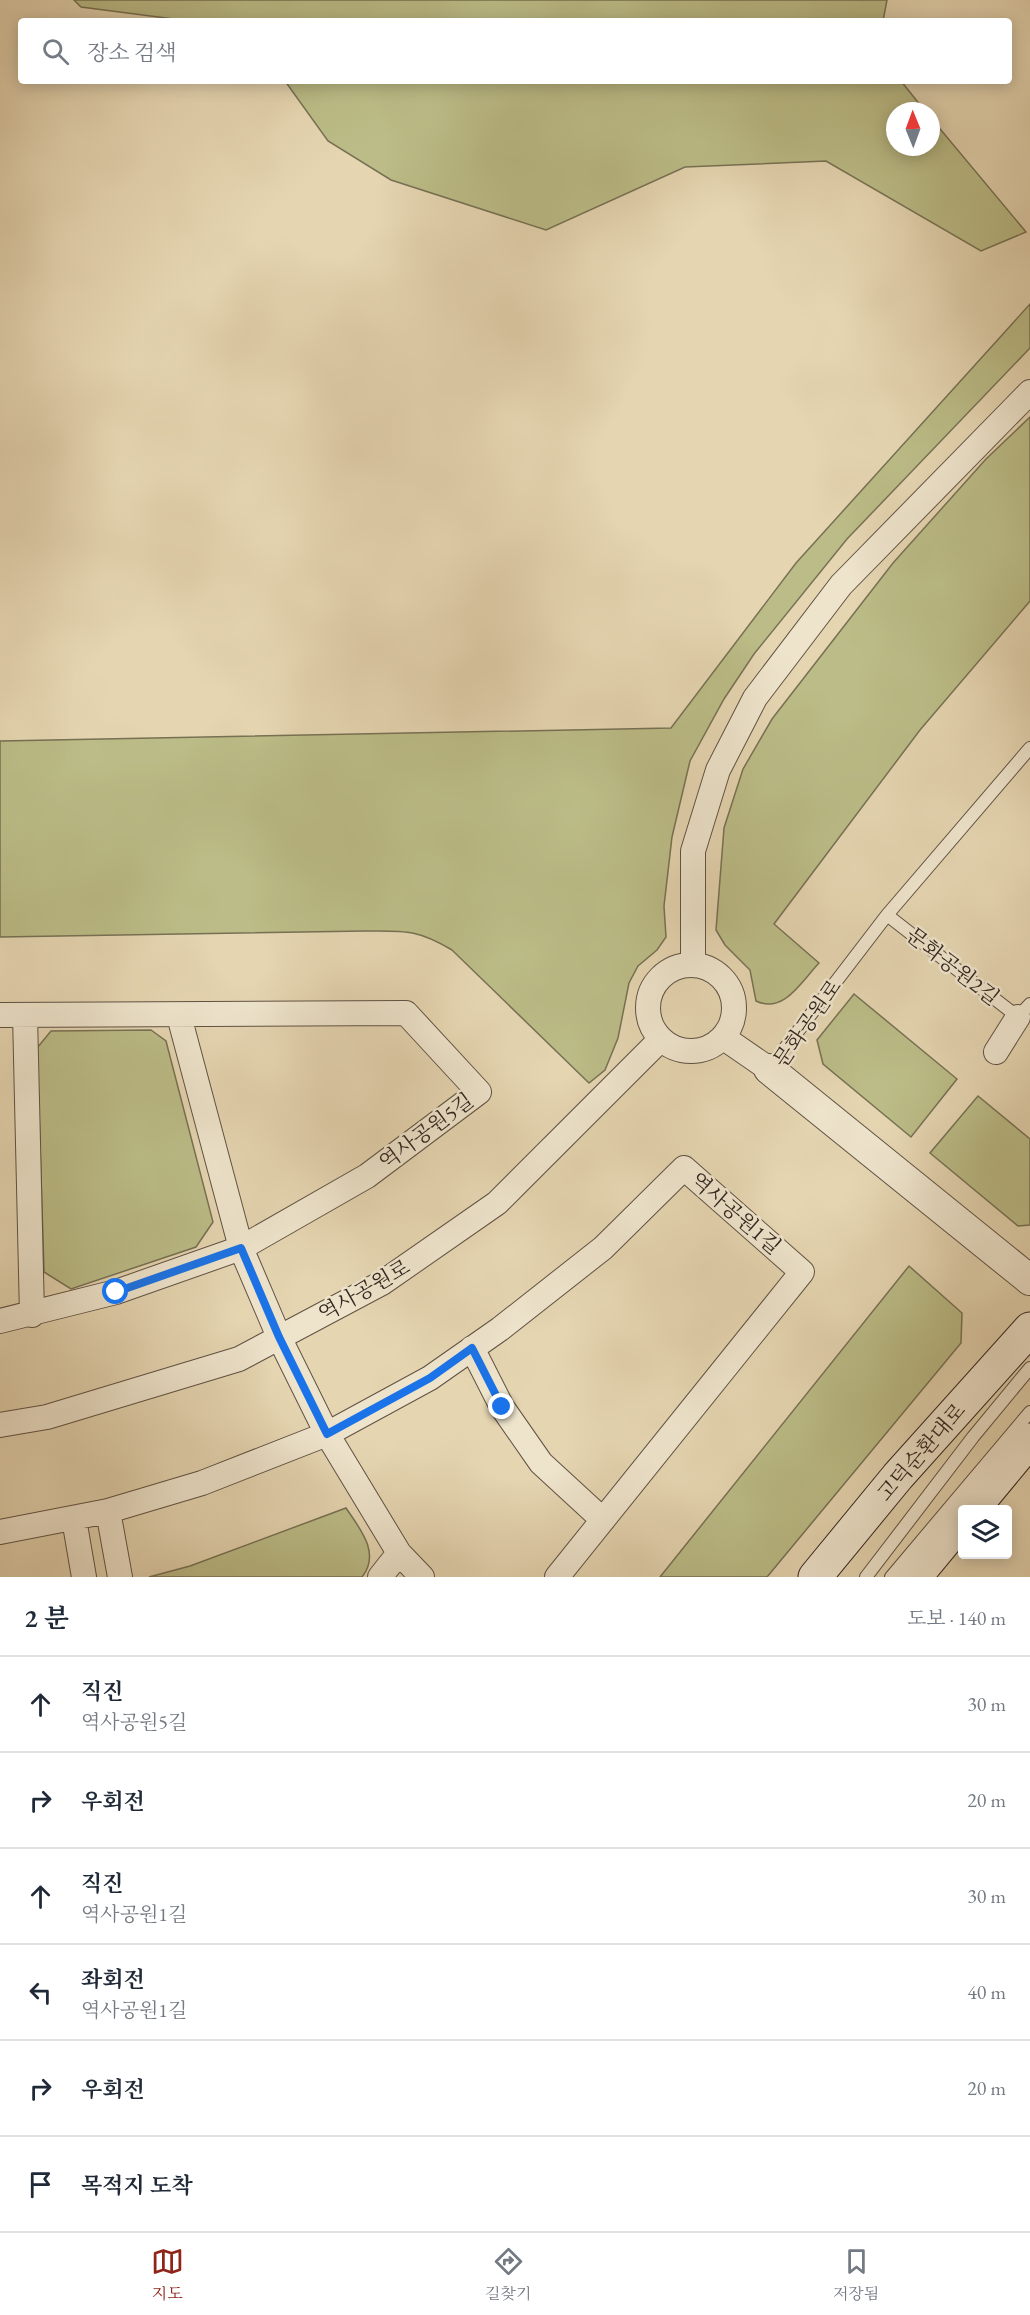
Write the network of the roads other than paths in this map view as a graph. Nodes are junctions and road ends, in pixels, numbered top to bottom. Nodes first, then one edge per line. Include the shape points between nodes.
1 (1030, 392) edge
2 (1030, 748) edge
3 (887, 915) junction
4 (693, 965) junction
5 (1024, 1010) edge
6 (0, 1015) edge
7 (26, 1015) junction
8 (179, 1016) junction
9 (724, 1038) junction
10 (661, 1040) junction
11 (996, 1053) dead end
12 (769, 1069) junction
13 (241, 1248) junction
14 (1030, 1280) edge
15 (32, 1315) junction
16 (0, 1321) edge
17 (1030, 1329) edge
18 (279, 1337) junction
19 (472, 1348) junction
20 (1030, 1368) edge
21 (1030, 1412) edge
22 (0, 1425) edge
23 (327, 1434) junction
24 (1030, 1440) edge
25 (975, 1505) edge
26 (108, 1511) junction
27 (74, 1519) junction
28 (603, 1520) junction
29 (958, 1526) edge
30 (0, 1532) edge
31 (399, 1553) junction
32 (84, 1577) edge
33 (120, 1577) edge
34 (380, 1577) edge
35 (422, 1577) edge
36 (557, 1577) edge
37 (815, 1577) edge
38 (866, 1577) edge
39 (891, 1577) edge
40 (915, 1577) edge

1 - 4 street via 841,585 755,698 718,770 693,851
2 - 3 lane, 문화공원로
3 - 5 lane, 문화공원2길
3 - 12 lane, 문화공원로
4 - 9 street via 715,971 733,995 732,1025
4 - 10 street via 671,969 652,989 648,1016
5 - 11 street, 문화공원2길
6 - 7 street, 역사공원5길
7 - 8 street, 역사공원5길
7 - 15 street
8 - 13 street
8 - 13 street, 역사공원5길 via 406,1013 479,1092 367,1176
9 - 10 street via 699,1051 685,1051
9 - 12 street
10 - 18 street, 역사공원로 via 497,1203 382,1283
12 - 14 street, 문화공원로
13 - 15 street, 역사공원5길 via 116,1292
13 - 18 street
15 - 16 street, 역사공원5길
17 - 37 main road, 고덕순환대로 via 898,1476
18 - 22 street, 역사공원로 via 239,1359 47,1417
18 - 23 street
19 - 23 street, 역사공원1길 via 430,1378
19 - 28 street via 502,1407 541,1463
19 - 28 street, 역사공원1길 via 603,1248 684,1168 802,1272
20 - 38 lane
21 - 39 lane
23 - 26 street, 역사공원1길 via 202,1483
23 - 31 street
24 - 25 main road
26 - 27 street, 역사공원1길
26 - 33 street
27 - 30 street, 역사공원1길
27 - 32 street
28 - 36 street, 역사공원1길
29 - 40 main road
31 - 34 street
31 - 35 street

